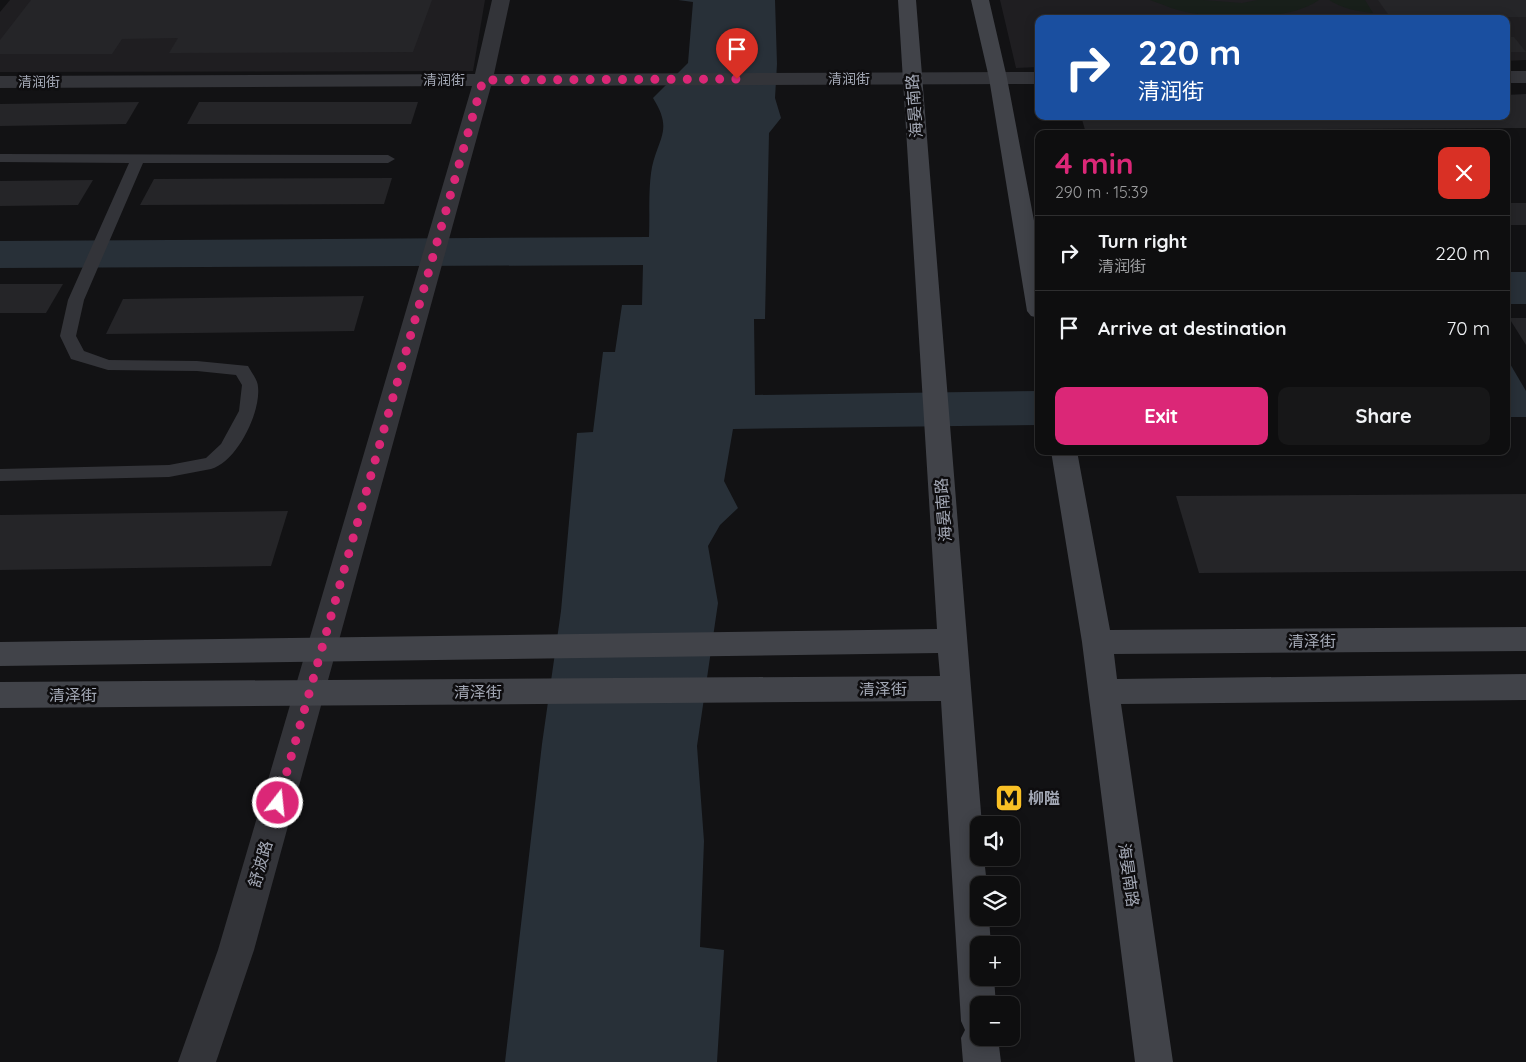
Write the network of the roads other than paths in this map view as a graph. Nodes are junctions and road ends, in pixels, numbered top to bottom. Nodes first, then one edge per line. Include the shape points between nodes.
1 (501, 0) edge
2 (907, 0) edge
3 (980, 0) edge
4 (1510, 77) edge
5 (1526, 77) edge
6 (998, 78) junction
7 (1035, 78) edge
8 (912, 79) junction
9 (483, 80) junction
10 (0, 82) edge
11 (0, 158) edge
12 (138, 158) junction
13 (388, 159) dead end
14 (1035, 288) edge
15 (1065, 455) edge
16 (0, 475) edge
17 (1526, 639) edge
18 (952, 641) junction
19 (1097, 642) junction
20 (320, 651) junction
21 (0, 654) edge
22 (1526, 687) edge
23 (955, 688) junction
24 (1104, 692) junction
25 (309, 693) junction
26 (0, 695) edge
27 (977, 996) edge
28 (981, 1046) edge
29 (197, 1062) edge
30 (982, 1062) edge
31 (1154, 1062) edge

1 - 9 street, 舒波路
2 - 8 main road, 海晏南路
3 - 6 main road
4 - 5 street
6 - 7 street, 清润街
6 - 8 street, 清润街
6 - 14 main road
8 - 9 street, 清润街
8 - 18 main road, 海晏南路
9 - 10 street, 清润街
9 - 20 street, 舒波路
11 - 12 lane
12 - 13 lane
12 - 16 lane via 76,300 68,336 77,355 108,365 242,370 250,384 248,411 228,448 212,462 169,471
15 - 19 main road, 海晏南路
17 - 19 main road, 清泽街
18 - 20 main road
18 - 23 main road, 海晏南路
19 - 24 main road, 海晏南路
20 - 21 main road
20 - 25 street, 舒波路
22 - 24 main road
23 - 25 main road, 清泽街
23 - 27 main road, 海晏南路
24 - 31 main road, 海晏南路
25 - 26 main road, 清泽街
25 - 29 street, 舒波路 via 236,950
28 - 30 main road

